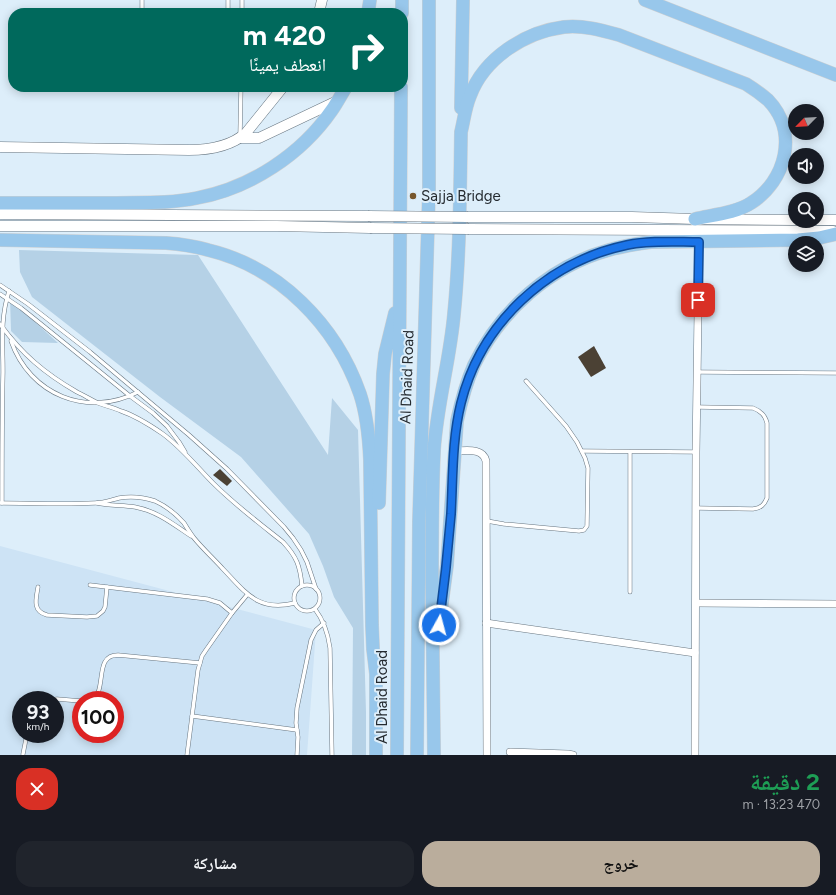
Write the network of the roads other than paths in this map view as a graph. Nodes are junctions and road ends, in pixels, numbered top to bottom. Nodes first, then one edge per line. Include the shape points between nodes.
1 (429, 0) edge
2 (462, 0) edge
3 (645, 0) edge
4 (836, 74) edge
5 (241, 92) edge
6 (279, 92) edge
7 (343, 92) edge
8 (401, 92) edge
9 (337, 101) junction
10 (461, 132) junction
11 (240, 138) junction
12 (0, 147) edge
13 (0, 203) edge
14 (0, 214) edge
15 (695, 219) junction
16 (788, 220) edge
17 (824, 220) edge
18 (836, 220) edge
19 (0, 226) edge
20 (836, 233) edge
21 (0, 240) edge
22 (699, 242) junction
23 (0, 285) edge
24 (9, 291) junction
25 (400, 292) junction
26 (0, 294) edge
27 (6, 298) junction
28 (1, 325) edge
29 (10, 338) junction
30 (698, 372) junction
31 (836, 373) edge
32 (526, 381) dead end
33 (138, 392) junction
34 (130, 396) junction
35 (98, 403) junction
36 (697, 407) junction
37 (454, 451) junction
38 (582, 451) junction
39 (630, 452) junction
40 (696, 452) junction
41 (189, 458) junction
42 (1, 503) edge
43 (96, 503) junction
44 (696, 508) junction
45 (486, 521) junction
46 (194, 538) junction
47 (90, 586) dead end
48 (302, 586) junction
49 (38, 587) dead end
50 (107, 587) junction
51 (316, 589) junction
52 (630, 592) dead end
53 (247, 595) junction
54 (295, 603) junction
55 (696, 603) junction
56 (836, 604) edge
57 (315, 609) junction
58 (232, 613) junction
59 (486, 622) junction
60 (324, 623) junction
61 (696, 653) junction
62 (200, 663) junction
63 (376, 674) junction
64 (99, 691) edge
65 (433, 694) junction
66 (192, 716) junction
67 (297, 730) junction
68 (25, 743) edge
69 (510, 752) dead end
70 (23, 754) edge
71 (187, 755) edge
72 (297, 755) edge
73 (332, 755) edge
74 (376, 755) edge
75 (397, 755) edge
76 (417, 755) edge
77 (434, 755) edge
78 (487, 755) edge
79 (573, 755) edge
80 (695, 755) edge

1 - 76 highway, Al Dhaid Road via 429,190 419,522
2 - 10 highway
3 - 4 highway
5 - 11 lane
6 - 11 main road
7 - 9 highway
8 - 25 highway, Al Dhaid Road
9 - 11 main road via 259,138
9 - 13 highway via 310,136 286,158 259,176 229,189 198,198 165,202
10 - 15 highway via 470,95 478,80 488,66 515,44 548,30 566,27 584,27 619,35 746,84 769,101 783,126 786,141 784,154 781,166 769,188 749,204 729,212
10 - 65 highway via 458,264 449,353 437,423 432,499
11 - 12 main road via 228,144 202,150
14 - 15 main road, bridge
15 - 16 main road
17 - 18 main road
19 - 20 main road, bridge via 277,226
20 - 22 highway via 798,240
21 - 63 highway via 166,243 209,250 229,256 268,276 297,298 318,319 343,355 352,374 360,395 369,438 372,625
22 - 30 street
22 - 37 highway via 651,242 608,250 569,265 535,288 505,317 474,366 461,402
23 - 24 lane
24 - 27 lane
24 - 33 lane
25 - 63 highway via 385,354 383,374
25 - 75 highway, Al Dhaid Road
26 - 27 lane
27 - 28 lane
27 - 34 lane
28 - 29 lane
28 - 42 lane
29 - 35 lane via 44,371
29 - 35 lane via 24,367 47,389 76,401
30 - 31 lane
30 - 36 street
32 - 38 lane via 566,426
33 - 34 lane
33 - 51 lane via 209,452 284,527 307,562
34 - 35 lane
34 - 41 lane via 167,426
35 - 41 lane via 122,411 151,426 178,446
36 - 40 street
36 - 44 lane via 753,408 762,413 767,423 767,498 762,506 753,509
37 - 45 street via 476,451 485,457
37 - 65 highway via 447,565
38 - 39 lane
38 - 45 lane via 588,468 588,524 584,530
39 - 40 lane
39 - 52 lane
40 - 44 street
41 - 48 lane via 214,484 289,549 301,573
42 - 43 lane
43 - 46 lane via 134,507 151,512 167,519
43 - 46 lane via 132,497 155,501 175,513
44 - 55 street
45 - 59 street
46 - 53 lane
47 - 50 lane
48 - 51 lane via 312,586
48 - 54 lane via 295,593
49 - 50 lane via 36,607 42,614 87,617 97,616 103,611
50 - 58 lane via 213,600
51 - 57 lane via 320,601
53 - 54 lane via 270,605
53 - 58 lane
54 - 57 lane via 301,610
55 - 56 street
55 - 61 street
57 - 60 lane
58 - 62 lane
59 - 61 street
59 - 78 street
60 - 67 lane via 316,630 311,640 297,708
60 - 73 lane via 330,648
61 - 80 street
62 - 64 lane via 110,656 103,665
62 - 66 lane
63 - 74 highway
65 - 77 highway
66 - 67 lane
66 - 71 lane
67 - 72 lane
68 - 70 lane
69 - 79 street

